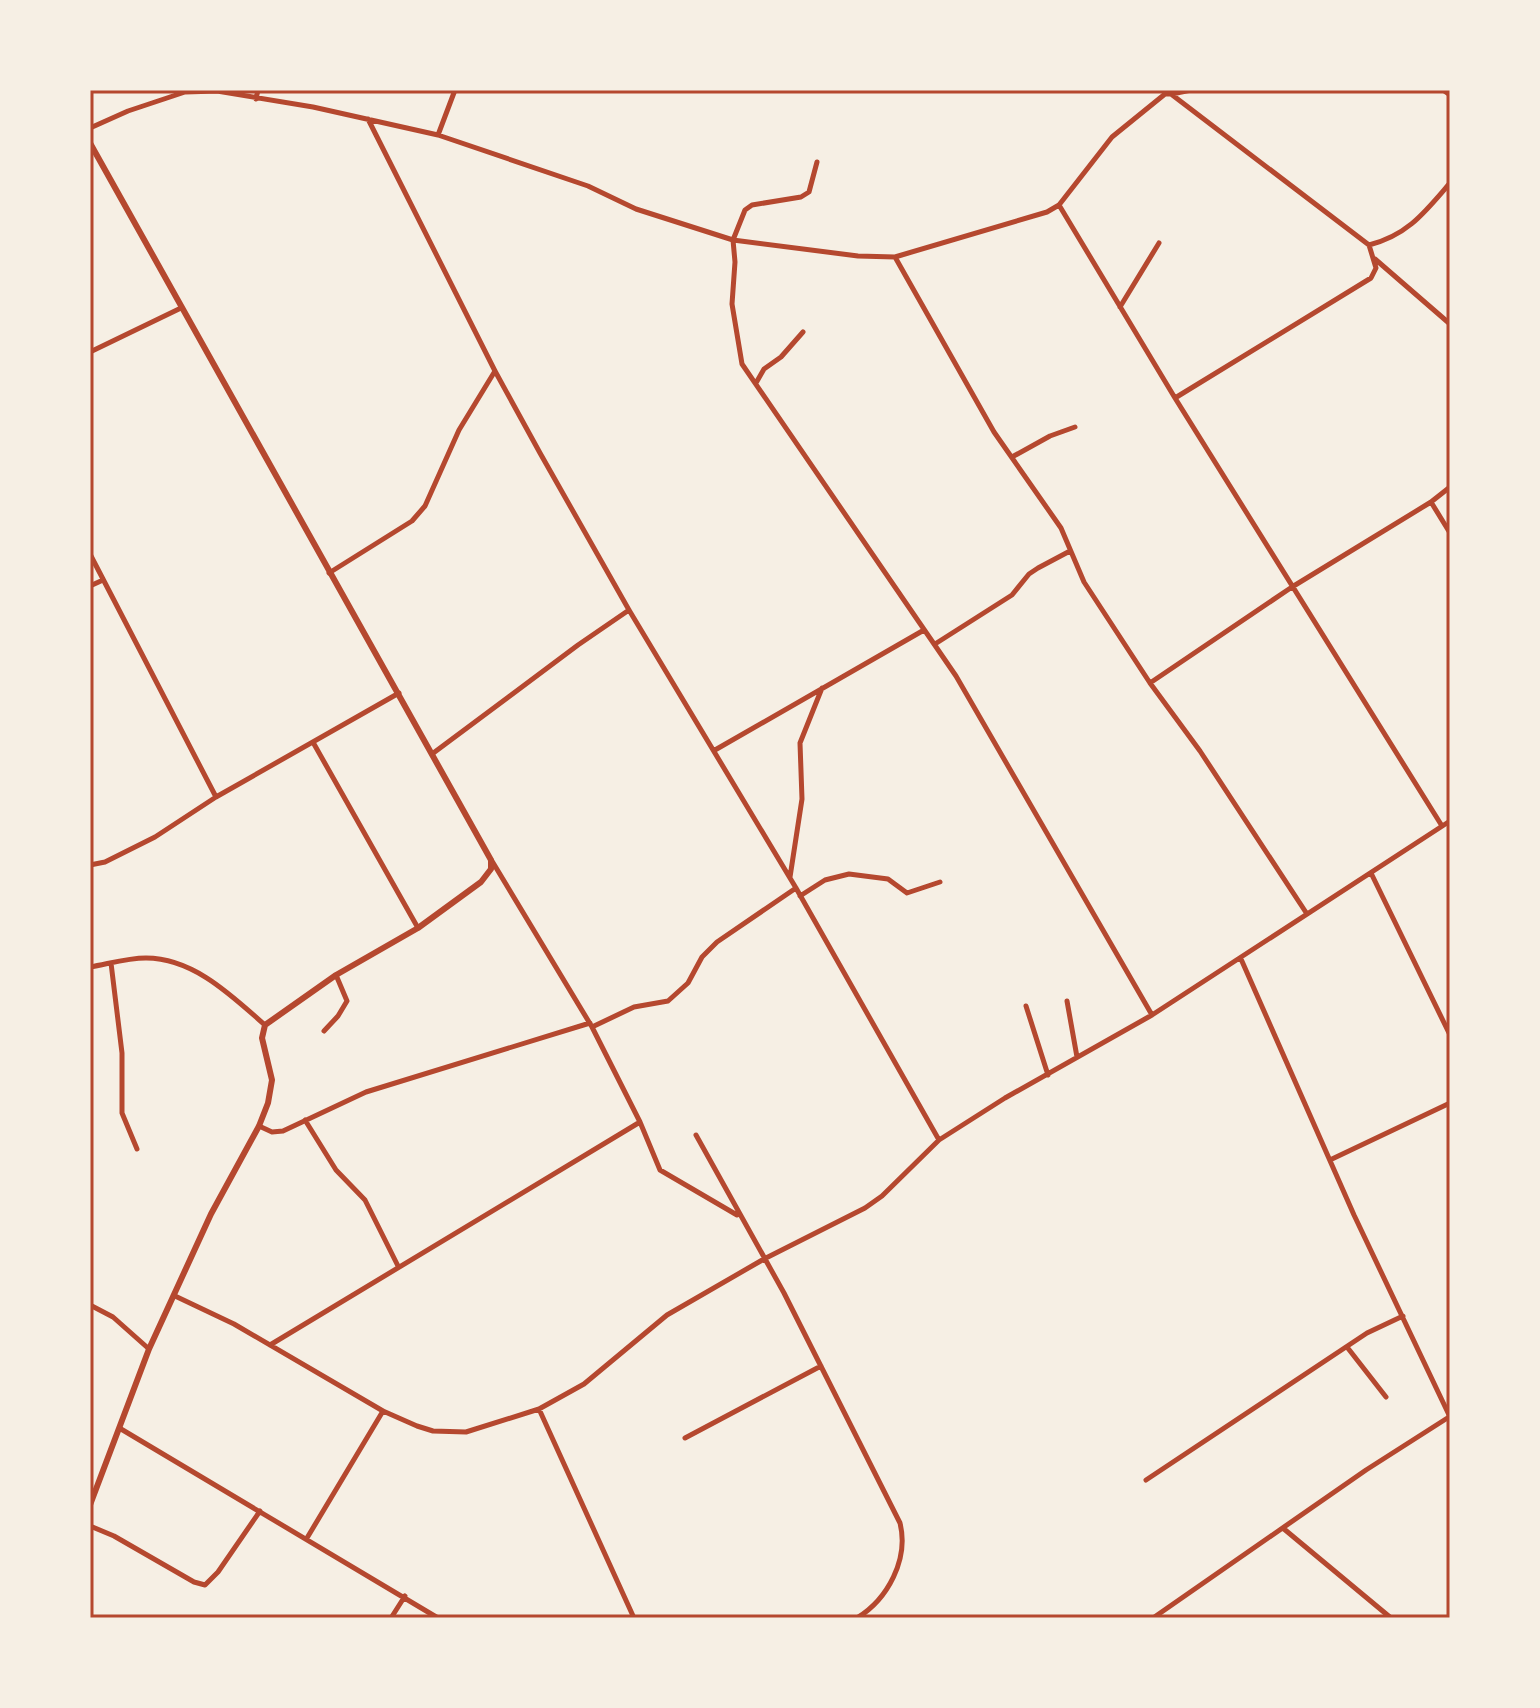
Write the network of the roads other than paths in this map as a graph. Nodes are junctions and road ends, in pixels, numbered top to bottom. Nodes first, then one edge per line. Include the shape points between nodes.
1 (258, 90) edge
2 (455, 90) edge
3 (1191, 90) edge
4 (1443, 90) edge
5 (1171, 94) junction
6 (1450, 95) edge
7 (256, 99) junction
8 (368, 119) junction
9 (90, 128) edge
10 (438, 135) junction
11 (90, 143) edge
12 (817, 162) dead end
13 (1450, 183) edge
14 (1059, 205) junction
15 (733, 240) junction
16 (1159, 243) dead end
17 (1369, 245) junction
18 (895, 257) junction
19 (1375, 259) junction
20 (1120, 307) junction
21 (181, 308) junction
22 (1450, 324) edge
23 (803, 332) dead end
24 (90, 352) edge
25 (495, 371) junction
26 (755, 384) junction
27 (1175, 398) junction
28 (1075, 427) dead end
29 (1012, 457) junction
30 (1450, 487) edge
31 (1431, 502) junction
32 (1450, 533) edge
33 (1070, 551) junction
34 (90, 554) edge
35 (329, 573) junction
36 (103, 580) junction
37 (90, 586) edge
38 (1292, 587) junction
39 (629, 610) junction
40 (924, 630) junction
41 (935, 644) junction
42 (1150, 683) junction
43 (822, 688) junction
44 (400, 693) junction
45 (314, 744) junction
46 (715, 750) junction
47 (432, 754) junction
48 (216, 797) junction
49 (1450, 821) edge
50 (1442, 826) junction
51 (491, 860) junction
52 (90, 865) edge
53 (1371, 873) junction
54 (790, 877) junction
55 (940, 882) dead end
56 (796, 888) junction
57 (800, 896) junction
58 (1307, 914) junction
59 (418, 928) junction
60 (1241, 959) junction
61 (111, 963) junction
62 (90, 967) edge
63 (336, 975) junction
64 (1067, 1001) dead end
65 (1026, 1006) dead end
66 (1152, 1015) junction
67 (265, 1025) junction
68 (591, 1025) junction
69 (324, 1031) dead end
70 (1450, 1035) edge
71 (1077, 1057) junction
72 (1048, 1075) junction
73 (1450, 1103) edge
74 (305, 1120) junction
75 (640, 1122) junction
76 (259, 1126) junction
77 (696, 1135) dead end
78 (939, 1140) junction
79 (137, 1149) dead end
80 (1332, 1159) junction
81 (739, 1216) junction
82 (764, 1259) junction
83 (398, 1266) junction
84 (175, 1296) junction
85 (90, 1305) edge
86 (1403, 1316) junction
87 (270, 1345) junction
88 (1347, 1347) junction
89 (149, 1349) junction
90 (821, 1366) junction
91 (1386, 1397) dead end
92 (539, 1409) junction
93 (383, 1411) junction
94 (1450, 1417) edge
95 (121, 1429) junction
96 (685, 1438) dead end
97 (1146, 1480) dead end
98 (90, 1505) edge
99 (260, 1511) junction
100 (90, 1526) edge
101 (1284, 1529) junction
102 (307, 1538) junction
103 (405, 1596) junction
104 (868, 1612) junction
105 (391, 1618) edge
106 (438, 1618) edge
107 (634, 1618) edge
108 (857, 1618) edge
109 (875, 1618) edge
110 (1153, 1618) edge
111 (1391, 1618) edge

1 - 7 street
2 - 10 street
3 - 5 street
4 - 6 street
5 - 14 street via 1124,124
5 - 17 street
7 - 8 street
7 - 9 street via 217,91 185,92
8 - 10 street
8 - 25 street
10 - 15 street
11 - 21 street
12 - 15 street via 809,192 752,205
13 - 17 street via 1406,230
14 - 18 street
14 - 20 street
15 - 18 street
15 - 26 street via 733,313 742,364
16 - 20 street
17 - 19 street
18 - 29 street
19 - 22 street
19 - 27 street via 1371,278
20 - 27 street
21 - 24 street
21 - 35 street
23 - 26 street
25 - 35 street via 459,430 425,506 391,536
25 - 39 street
26 - 40 street
27 - 38 street
28 - 29 street
29 - 33 street via 1061,528
30 - 31 street
31 - 32 street
31 - 38 street
33 - 41 street via 1029,574 1012,595
33 - 42 street via 1084,582
34 - 36 street
35 - 44 street
36 - 37 street
36 - 48 street
38 - 42 street
38 - 50 street
39 - 46 street
39 - 47 street
40 - 41 street
40 - 43 street
41 - 66 street
42 - 58 street
43 - 46 street
43 - 54 street via 800,743 802,799
44 - 45 street
44 - 47 street
45 - 48 street
45 - 59 street
46 - 54 street
47 - 51 street
48 - 52 street via 155,837
49 - 50 street
50 - 53 street
51 - 59 street via 481,882
51 - 68 street
53 - 58 street
53 - 70 street
54 - 56 street
55 - 57 street via 907,893 890,880 849,874 825,880
56 - 57 street
56 - 68 street via 717,942 668,1001 634,1007
57 - 78 street
58 - 60 street
59 - 63 street
60 - 66 street
60 - 80 street
61 - 62 street
61 - 67 street via 150,958 181,966 204,976
61 - 79 street via 122,1053 122,1113
63 - 67 street
63 - 69 street via 347,1001
64 - 71 street
65 - 72 street
66 - 71 street
67 - 76 street via 262,1038 272,1080
68 - 74 street via 376,1089
68 - 75 street
71 - 72 street
72 - 78 street
73 - 80 street
74 - 76 street via 277,1132
74 - 83 street via 336,1170 365,1200
75 - 81 street via 660,1170
75 - 83 street
76 - 84 street via 211,1214
77 - 81 street
78 - 82 street via 865,1208
80 - 86 street
81 - 82 street
82 - 90 street
82 - 92 street via 667,1315 584,1384
83 - 87 street
84 - 87 street
84 - 89 street
85 - 89 street via 113,1317
86 - 88 street
86 - 94 street
87 - 93 street
88 - 91 street
88 - 97 street
89 - 95 street
90 - 96 street
90 - 104 street via 902,1533 901,1562
92 - 93 street via 448,1433
92 - 107 street
93 - 102 street
94 - 101 street
95 - 98 street
95 - 99 street
99 - 100 street via 205,1585
99 - 102 street
101 - 110 street
101 - 111 street
102 - 103 street
103 - 105 street
103 - 106 street
104 - 108 street
104 - 109 street

